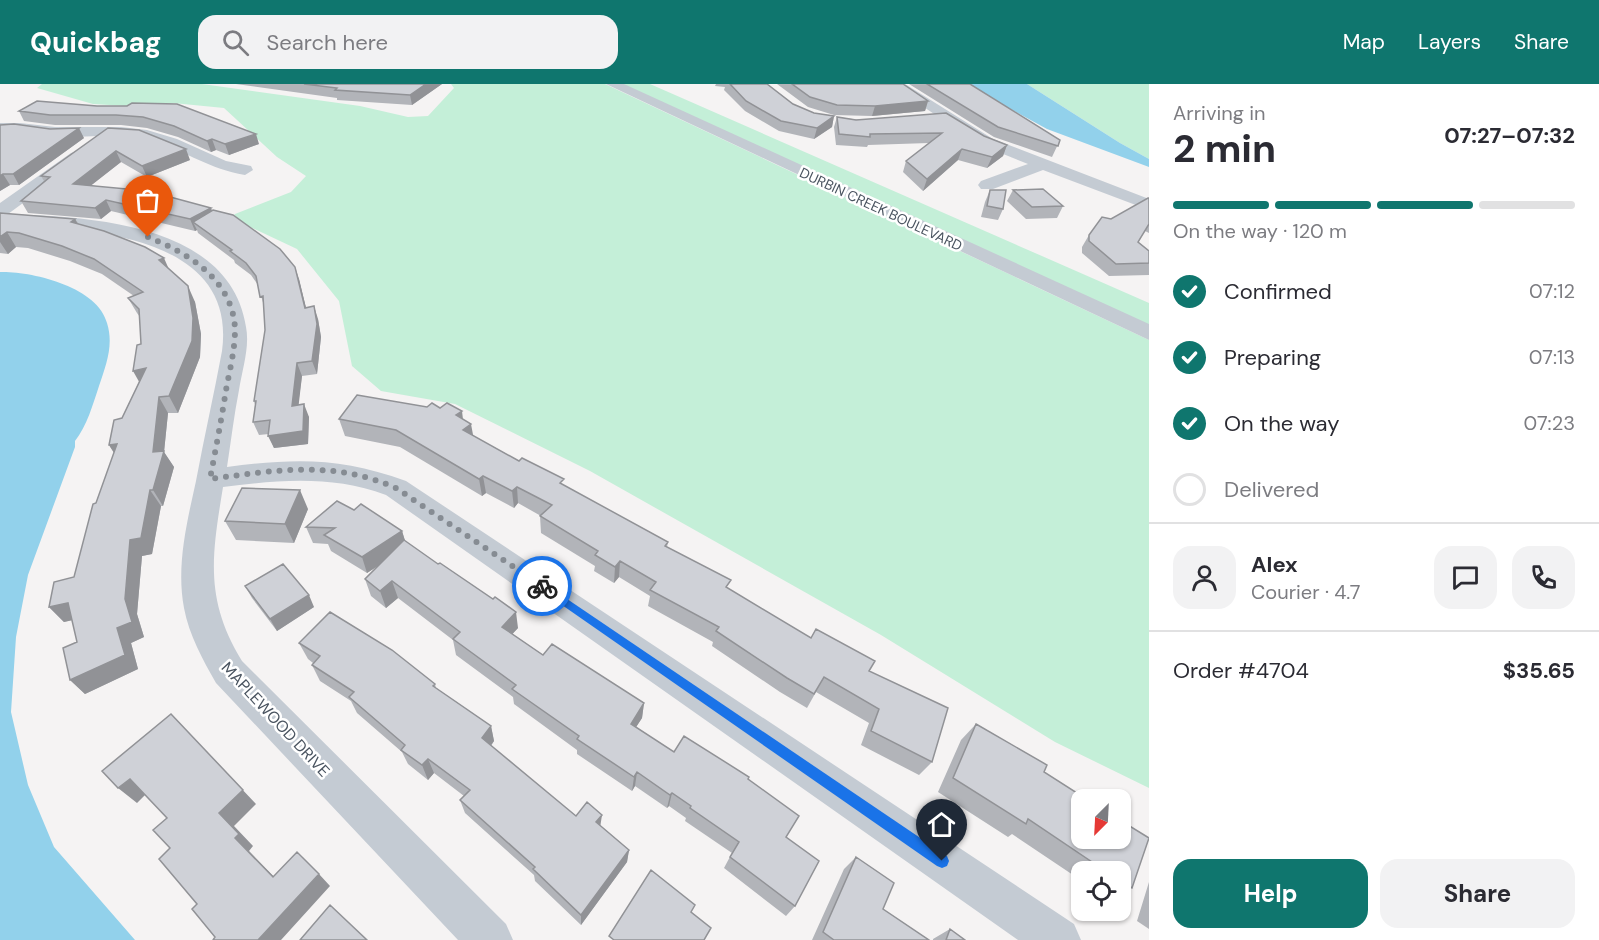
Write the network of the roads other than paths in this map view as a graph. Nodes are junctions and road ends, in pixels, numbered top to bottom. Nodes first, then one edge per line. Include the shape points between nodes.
1 (613, 84) edge
2 (896, 84) edge
3 (945, 116) junction
4 (915, 118) edge
5 (3, 123) edge
6 (107, 132) junction
7 (1041, 165) junction
8 (245, 170) dead end
9 (987, 185) dead end
10 (1149, 206) edge
11 (0, 211) edge
12 (0, 219) edge
13 (1149, 333) edge
14 (210, 479) junction
15 (490, 940) edge
16 (1058, 940) edge

1 - 13 street, DURBIN CREEK BOULEVARD
2 - 3 street
3 - 4 street
3 - 7 street via 976,137
5 - 6 street via 49,132
6 - 8 street via 152,136 210,163
6 - 11 street
7 - 9 street
7 - 10 street
12 - 14 street, MAPLEWOOD DRIVE via 82,223 124,230 170,246 211,274 232,309 235,327
14 - 15 street, MAPLEWOOD DRIVE via 196,576 202,617 214,649 229,672 276,722
14 - 16 street via 274,470 327,469 375,479 396,488

